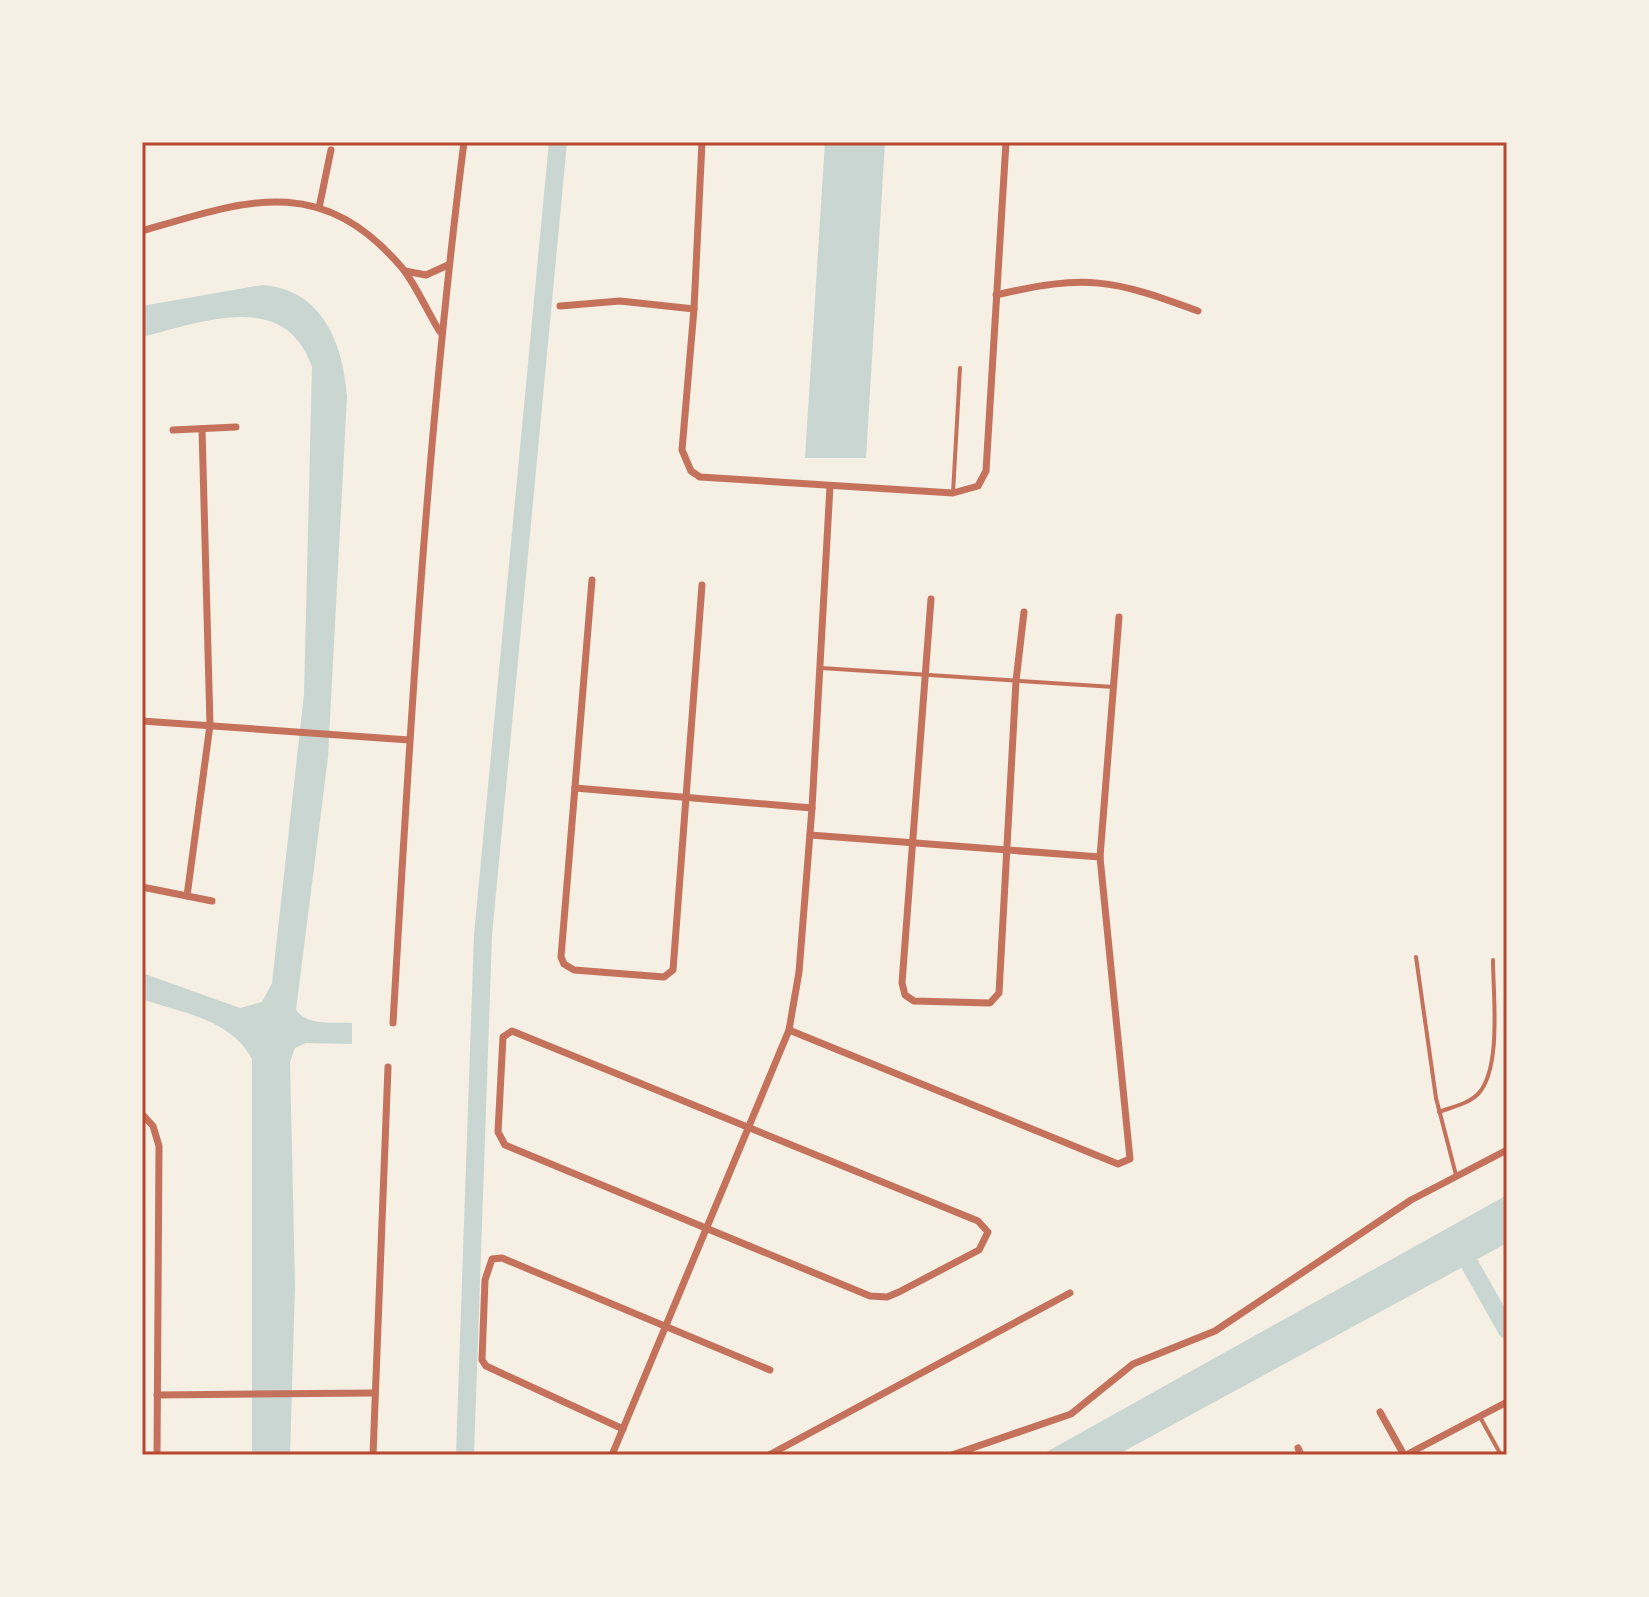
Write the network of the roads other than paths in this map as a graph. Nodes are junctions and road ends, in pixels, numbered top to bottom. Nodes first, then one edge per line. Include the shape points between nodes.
1 (464, 142) edge
2 (702, 142) edge
3 (1006, 142) edge
4 (331, 150) dead end
5 (319, 208) junction
6 (142, 231) edge
7 (448, 265) junction
8 (405, 271) junction
9 (996, 295) junction
10 (560, 306) dead end
11 (694, 309) junction
12 (1198, 311) dead end
13 (440, 332) junction
14 (960, 368) dead end
15 (236, 427) dead end
16 (202, 429) junction
17 (173, 430) dead end
18 (830, 486) junction
19 (953, 493) junction
20 (592, 580) dead end
21 (702, 585) dead end
22 (931, 599) dead end
23 (1024, 612) dead end
24 (1119, 617) dead end
25 (820, 668) junction
26 (924, 676) junction
27 (1016, 681) junction
28 (1114, 687) junction
29 (142, 721) edge
30 (210, 725) junction
31 (409, 740) junction
32 (575, 788) junction
33 (688, 798) junction
34 (812, 808) junction
35 (810, 835) junction
36 (913, 843) junction
37 (1007, 849) junction
38 (1100, 857) junction
39 (142, 887) edge
40 (187, 896) junction
41 (212, 901) dead end
42 (1416, 957) dead end
43 (1493, 960) dead end
44 (393, 1023) dead end
45 (789, 1030) junction
46 (388, 1067) dead end
47 (1439, 1112) junction
48 (142, 1114) edge
49 (748, 1129) junction
50 (1507, 1150) edge
51 (1456, 1175) junction
52 (708, 1226) junction
53 (1070, 1293) dead end
54 (665, 1326) junction
55 (770, 1370) dead end
56 (373, 1393) junction
57 (157, 1395) junction
58 (1507, 1402) edge
59 (1380, 1412) dead end
60 (1480, 1417) junction
61 (623, 1429) junction
62 (157, 1455) edge
63 (373, 1455) edge
64 (612, 1455) edge
65 (769, 1455) edge
66 (952, 1455) edge
67 (1405, 1455) edge
68 (1501, 1455) edge

1 - 7 street
2 - 11 street
3 - 9 street
4 - 5 street
5 - 6 street via 261,201
5 - 8 street via 369,236
7 - 8 street via 426,275
7 - 13 street
8 - 13 street
9 - 12 street via 1036,285 1091,281 1137,289
9 - 19 street via 986,471 978,486
10 - 11 street via 620,301
11 - 18 street via 682,450 691,471 700,477
13 - 31 street
14 - 19 lane
15 - 16 street
16 - 17 street
16 - 30 street
18 - 19 street
18 - 25 street
20 - 32 street
21 - 33 street
22 - 26 street
23 - 27 street
24 - 28 street
25 - 26 lane
25 - 34 street
26 - 27 lane
26 - 36 street
27 - 28 lane
27 - 37 street
28 - 38 street
29 - 30 street
30 - 31 street
30 - 40 street
31 - 44 street
32 - 33 street
32 - 33 street via 561,957 574,970 671,974
33 - 34 street
34 - 35 street
35 - 36 street
35 - 45 street
36 - 37 street
36 - 37 street via 902,983 905,995 914,1001 990,1003 998,998
37 - 38 street
38 - 45 street via 1132,1147 1127,1161 1118,1164 1030,1131
39 - 40 street
40 - 41 street
42 - 47 lane
43 - 47 lane via 1488,1080 1469,1101
45 - 49 street
46 - 56 street
47 - 51 lane
48 - 57 street via 153,1126 159,1146
49 - 52 street
49 - 52 street via 978,1221 988,1232 987,1239 979,1250 880,1298
49 - 52 street via 512,1031 503,1037 498,1132 505,1145
50 - 51 street
51 - 66 street via 1376,1222 1215,1331 1133,1364 1071,1414
52 - 54 street
53 - 65 street
54 - 55 street
54 - 61 street
54 - 61 street via 502,1258 490,1262 482,1360 486,1366
56 - 57 street
56 - 63 street
57 - 62 street
58 - 60 street
59 - 67 street
60 - 67 street
60 - 68 lane
61 - 64 street

